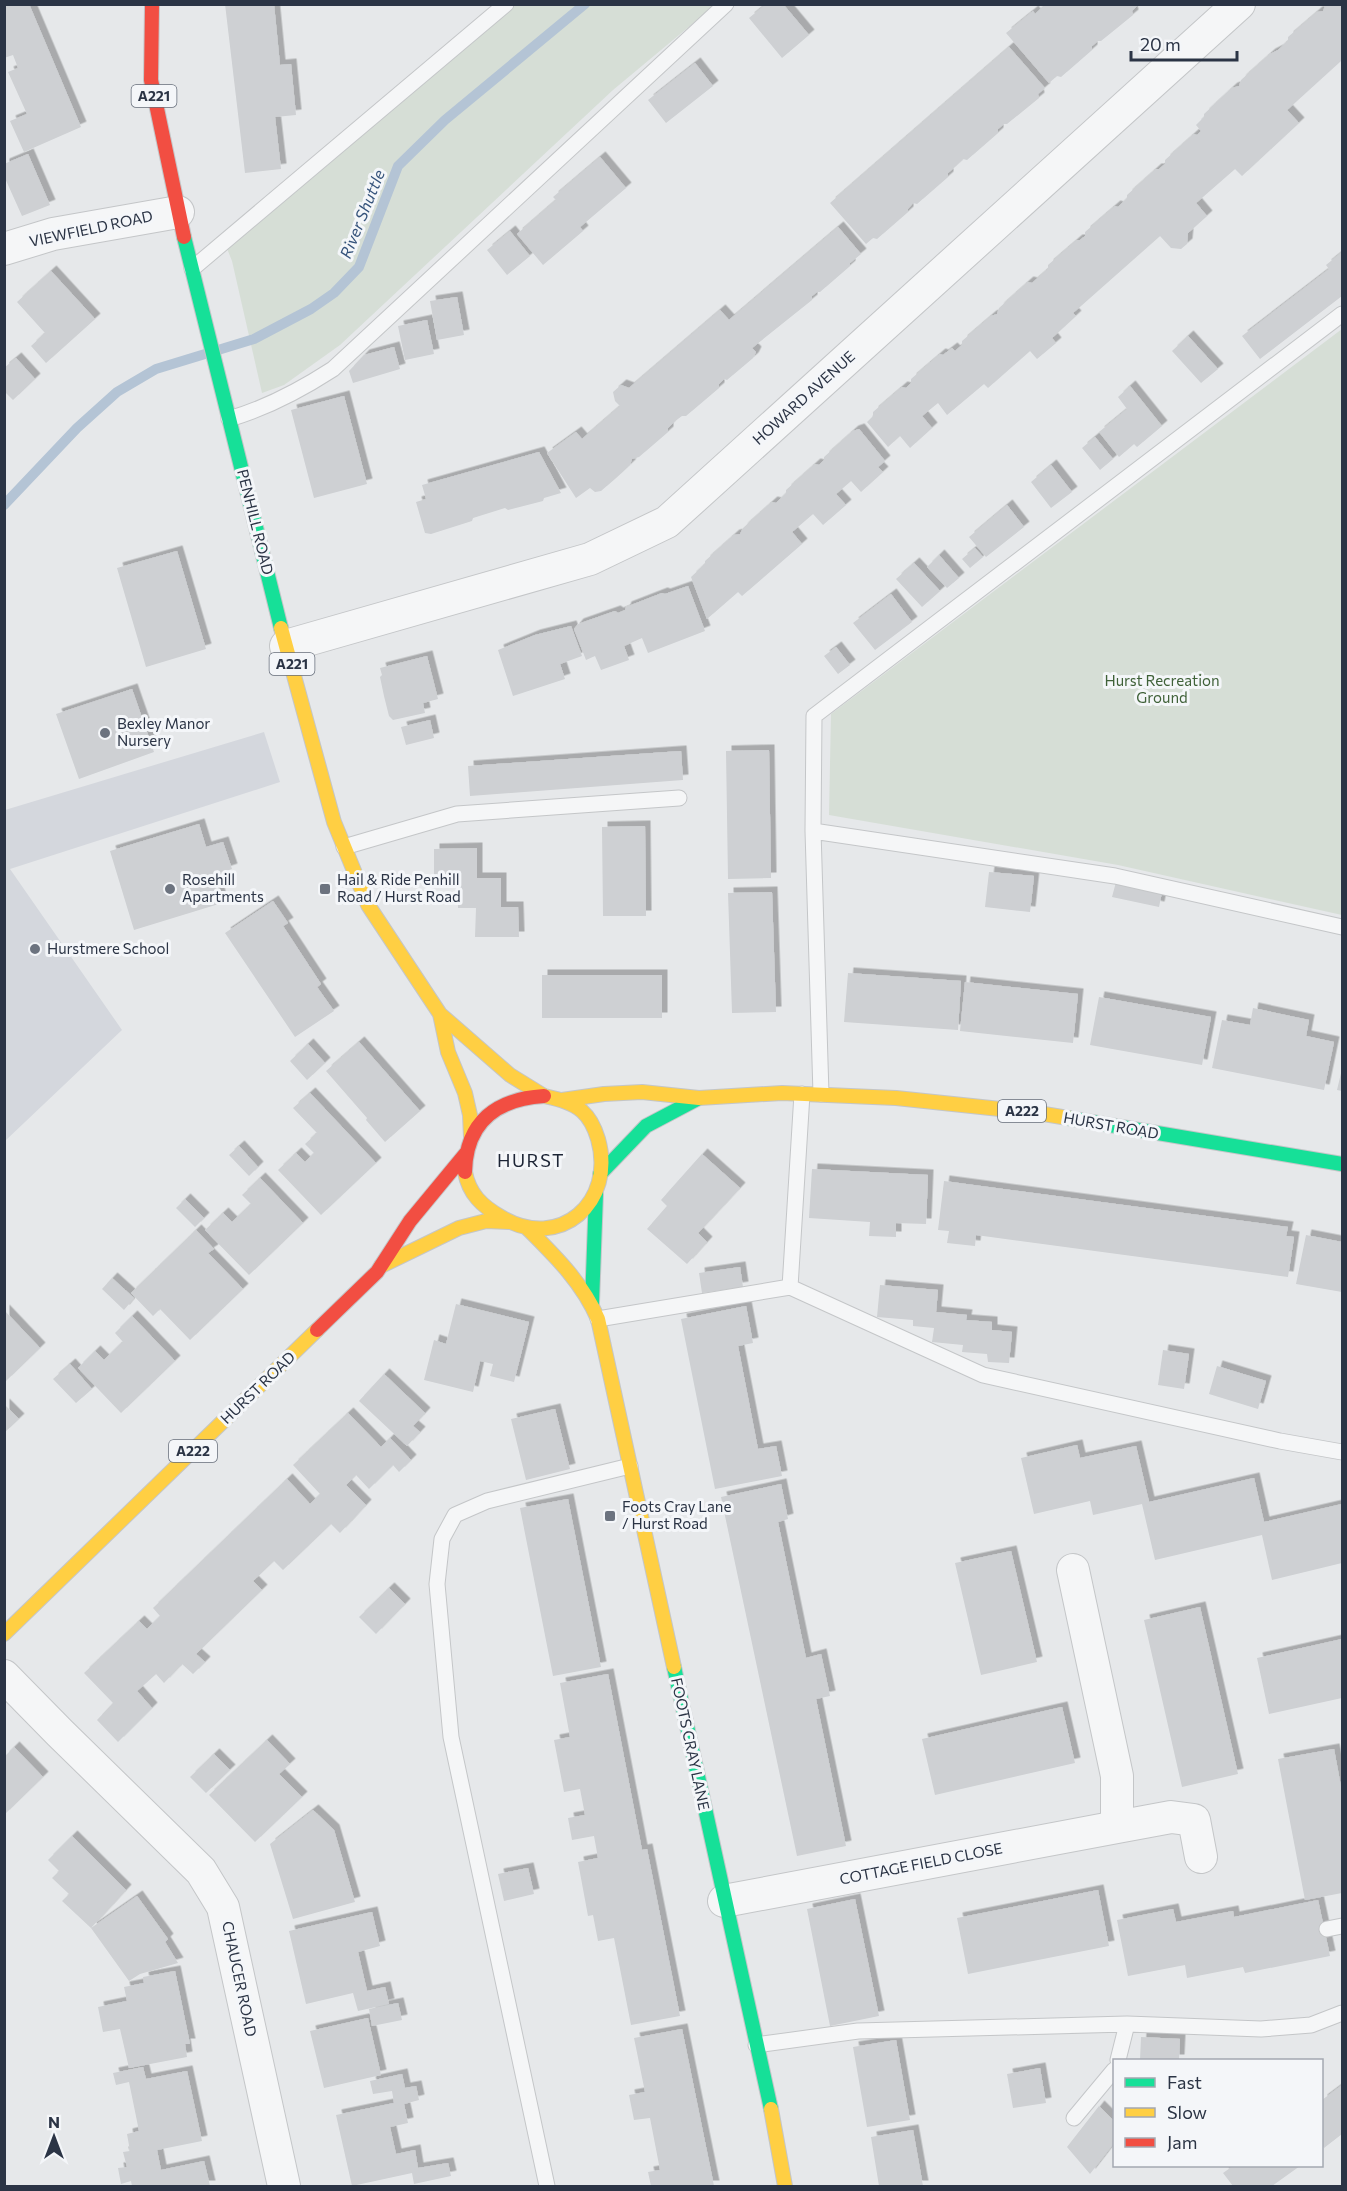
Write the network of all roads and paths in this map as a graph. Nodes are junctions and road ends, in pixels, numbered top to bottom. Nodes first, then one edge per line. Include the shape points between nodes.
1 (152, 4) edge
2 (506, 4) edge
3 (726, 4) edge
4 (1239, 4) edge
5 (178, 212) junction
6 (4, 249) edge
7 (192, 269) junction
8 (1342, 314) edge
9 (229, 419) junction
10 (286, 646) junction
11 (679, 798) dead end
12 (813, 831) junction
13 (344, 847) junction
14 (1342, 927) edge
15 (440, 1014) junction
16 (802, 1094) junction
17 (821, 1094) junction
18 (544, 1096) junction
19 (699, 1098) junction
20 (562, 1100) junction
21 (471, 1137) junction
22 (467, 1152) junction
23 (1342, 1164) edge
24 (600, 1174) junction
25 (596, 1194) junction
26 (509, 1221) junction
27 (527, 1228) junction
28 (381, 1266) junction
29 (790, 1287) junction
30 (592, 1303) junction
31 (598, 1319) junction
32 (1342, 1452) edge
33 (630, 1466) junction
34 (1073, 1570) dead end
35 (4, 1634) edge
36 (4, 1676) edge
37 (1117, 1827) junction
38 (1202, 1857) dead end
39 (724, 1901) junction
40 (1342, 2013) edge
41 (1127, 2024) junction
42 (756, 2045) junction
43 (1118, 2059) edge
44 (1113, 2071) edge
45 (1074, 2118) dead end
46 (284, 2187) edge
47 (547, 2187) edge
48 (785, 2187) edge

1 - 5 main road, PENHILL ROAD / A221 via 151,80
2 - 7 lane
3 - 9 lane via 333,369 258,411
4 - 10 street, HOWARD AVENUE via 667,522 591,559
5 - 6 street, VIEWFIELD ROAD via 53,234
5 - 7 main road, PENHILL ROAD / A221
7 - 9 main road, PENHILL ROAD / A221
8 - 12 lane via 813,716
9 - 10 main road, PENHILL ROAD / A221
10 - 13 main road, PENHILL ROAD / A221
11 - 13 lane via 456,814
12 - 14 lane via 1115,876
12 - 17 lane
13 - 15 main road, PENHILL ROAD / A221 via 368,905
15 - 18 main road, PENHILL ROAD via 510,1076
15 - 21 main road, PENHILL ROAD via 448,1052 465,1093
16 - 17 main road, HURST ROAD / A222
16 - 19 main road, HURST ROAD / A222
16 - 29 lane
17 - 23 main road, HURST ROAD / A222 via 1038,1113
18 - 20 main road, HURST ROAD
18 - 21 main road, HURST ROAD via 513,1100 493,1110
19 - 20 main road, HURST ROAD via 642,1092
19 - 24 main road, HURST ROAD via 646,1126
20 - 24 main road, HURST ROAD via 577,1107 590,1120 599,1143
21 - 22 main road, HURST ROAD
22 - 26 main road, HURST ROAD via 466,1177 473,1193 489,1210
22 - 28 main road, HURST ROAD via 410,1221
24 - 25 main road, HURST ROAD
25 - 27 main road, HURST ROAD via 586,1209 560,1226
25 - 30 main road, FOOTS CRAY LANE
26 - 27 main road, HURST ROAD
26 - 28 main road, HURST ROAD via 464,1226
27 - 30 main road, FOOTS CRAY LANE via 563,1263
28 - 35 main road, HURST ROAD / A222
29 - 31 lane
29 - 32 lane via 983,1375
30 - 31 main road, FOOTS CRAY LANE
31 - 33 main road, FOOTS CRAY LANE
33 - 39 main road, FOOTS CRAY LANE
33 - 47 lane via 487,1501 455,1515 442,1539 437,1584 451,1737
34 - 37 street via 1117,1776
36 - 46 street, CHAUCER ROAD via 201,1871 223,1907
37 - 38 street, COTTAGE FIELD CLOSE via 1171,1818 1194,1820
37 - 39 street, COTTAGE FIELD CLOSE
39 - 42 main road, FOOTS CRAY LANE
40 - 41 lane via 1311,2025 1261,2030
41 - 42 lane via 858,2031
41 - 43 lane
42 - 48 main road, FOOTS CRAY LANE
44 - 45 lane

